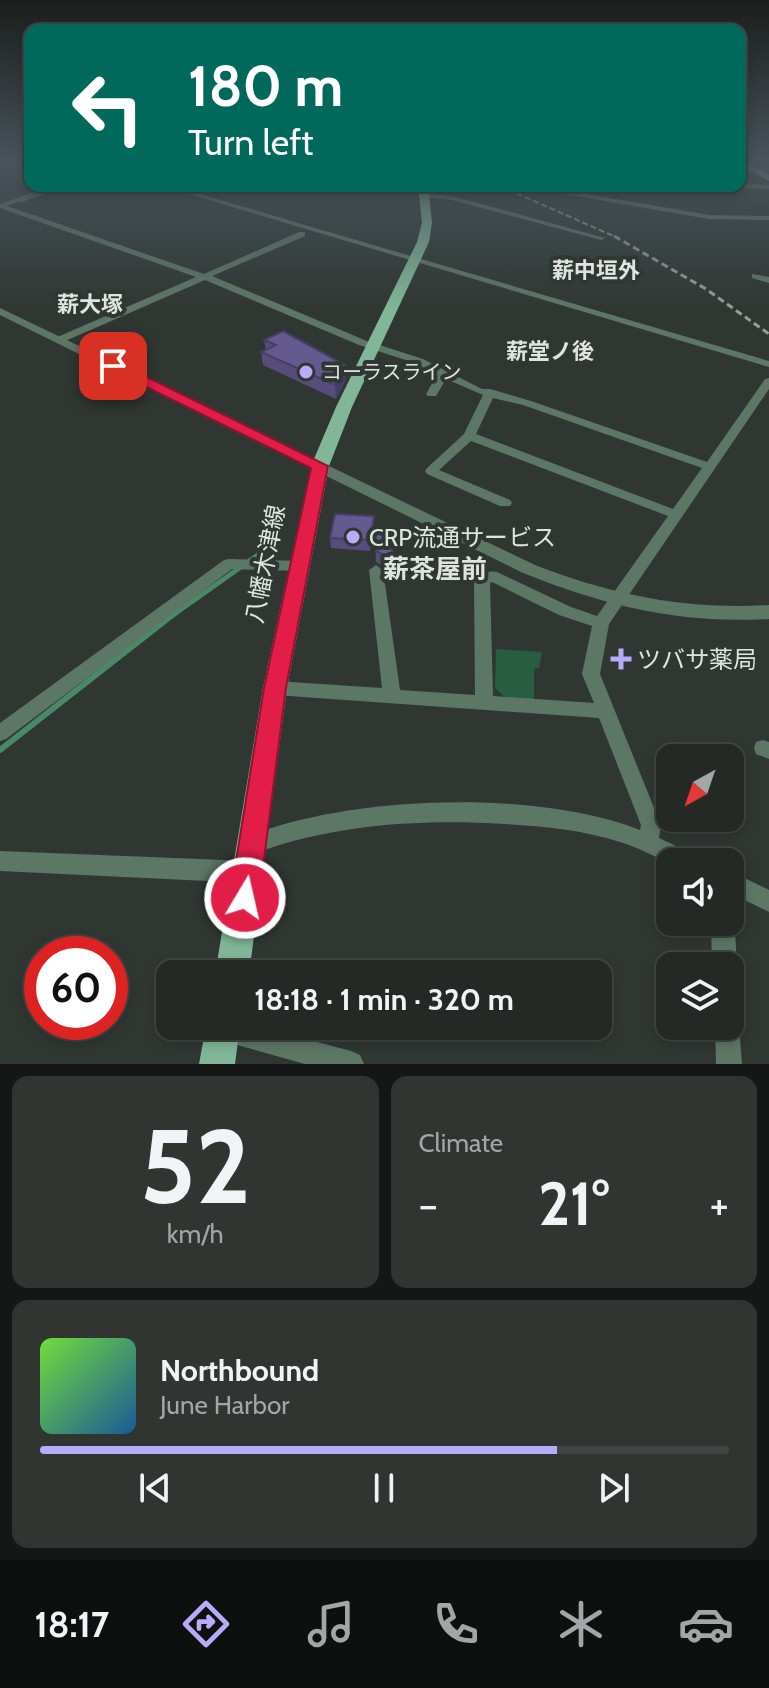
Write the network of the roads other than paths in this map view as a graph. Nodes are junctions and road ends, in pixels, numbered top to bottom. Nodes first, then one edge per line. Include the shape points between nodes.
1 (12, 210) edge
2 (244, 210) edge
3 (426, 210) edge
4 (495, 210) edge
5 (678, 210) edge
6 (769, 218) edge
7 (302, 234) dead end
8 (601, 238) dead end
9 (415, 261) junction
10 (755, 276) dead end
11 (205, 277) junction
12 (769, 280) edge
13 (0, 311) edge
14 (59, 340) junction
15 (374, 346) junction
16 (769, 364) edge
17 (443, 374) junction
18 (769, 381) edge
19 (422, 385) dead end
20 (490, 392) junction
21 (469, 436) junction
22 (320, 466) junction
23 (710, 467) junction
24 (505, 503) dead end
25 (677, 515) junction
26 (299, 566) junction
27 (376, 570) dead end
28 (615, 601) junction
29 (769, 612) edge
30 (601, 623) junction
31 (275, 688) junction
32 (392, 696) junction
33 (484, 703) junction
34 (606, 711) junction
35 (0, 733) edge
36 (648, 843) junction
37 (659, 848) edge
38 (251, 858) junction
39 (0, 861) edge
40 (744, 889) edge
41 (769, 901) edge
42 (234, 960) edge
43 (220, 1040) edge
44 (267, 1040) edge
45 (728, 1040) edge
46 (217, 1064) edge
47 (351, 1064) edge
48 (729, 1064) edge

1 - 11 street
2 - 9 street
3 - 9 main road, 八幡木津線
4 - 8 street
5 - 6 street
7 - 11 street
9 - 15 main road, 八幡木津線
9 - 16 street
10 - 12 street
11 - 14 street
11 - 15 street
13 - 14 street
14 - 22 street
15 - 17 street
15 - 22 main road, 八幡木津線
17 - 19 street via 434,390
17 - 20 street
18 - 23 street
20 - 21 street
20 - 23 street
21 - 24 street via 431,471
21 - 25 street
22 - 26 main road, 八幡木津線
22 - 28 street via 529,569
23 - 25 street
25 - 28 street
26 - 31 main road, 八幡木津線
26 - 35 street via 229,564
27 - 32 street
28 - 29 street via 679,614
28 - 30 street
30 - 33 street via 492,576 482,580
30 - 34 street via 591,674
31 - 32 street
31 - 38 main road, 八幡木津線
32 - 33 street
33 - 34 street
34 - 36 street via 651,825
36 - 37 street
36 - 38 street via 610,829 548,820 410,811 282,831
38 - 39 street
38 - 42 main road, 八幡木津線
40 - 41 street
43 - 46 main road
44 - 47 street
45 - 48 street

